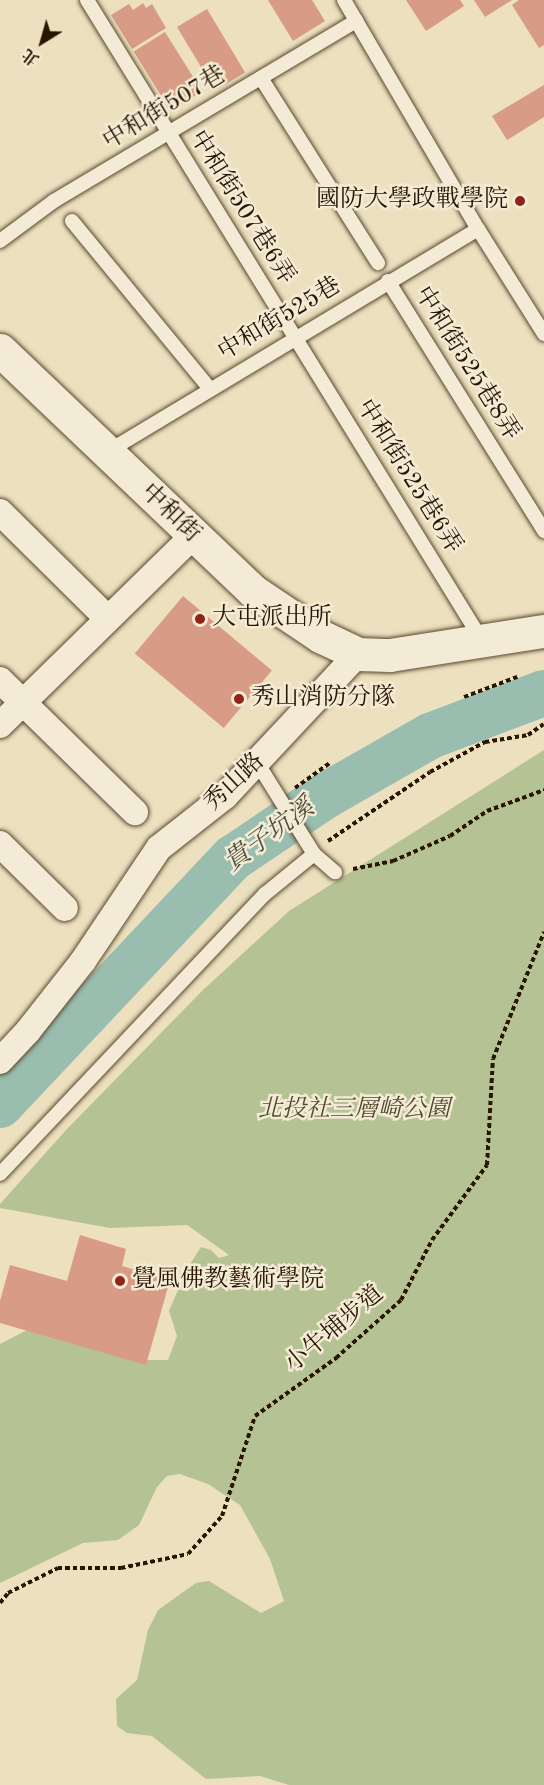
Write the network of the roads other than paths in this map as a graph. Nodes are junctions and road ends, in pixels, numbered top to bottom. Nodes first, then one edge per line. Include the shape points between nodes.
1 (87, 0) edge
2 (344, 0) edge
3 (356, 21) junction
4 (261, 78) junction
5 (169, 134) junction
6 (72, 221) dead end
7 (478, 229) junction
8 (0, 241) edge
9 (378, 263) dead end
10 (388, 282) junction
11 (544, 334) edge
12 (295, 336) junction
13 (0, 350) edge
14 (209, 388) junction
15 (106, 452) junction
16 (0, 512) edge
17 (544, 531) edge
18 (192, 537) junction
19 (107, 618) junction
20 (544, 631) edge
21 (483, 642) junction
22 (358, 654) junction
23 (0, 680) edge
24 (22, 703) junction
25 (0, 725) edge
26 (258, 764) junction
27 (135, 812) dead end
28 (0, 844) edge
29 (314, 854) junction
30 (335, 872) road end
31 (65, 908) dead end
32 (0, 1061) edge
33 (0, 1174) edge

1 - 5 lane, 中和街507巷6弄
2 - 3 lane
3 - 4 lane, 中和街507巷
3 - 7 lane
4 - 5 lane, 中和街507巷
4 - 9 lane
5 - 8 lane, 中和街507巷 via 54,201
5 - 12 lane, 中和街507巷6弄
6 - 14 lane
7 - 10 lane, 中和街525巷
7 - 11 lane
10 - 12 lane, 中和街525巷
10 - 17 lane, 中和街525巷8弄
12 - 14 lane, 中和街525巷
12 - 21 lane, 中和街525巷6弄
13 - 15 street, 中和街
14 - 15 lane, 中和街525巷
15 - 18 street, 中和街
16 - 19 street
18 - 19 street
18 - 22 street, 中和街 via 290,619
19 - 24 street
20 - 21 street
21 - 22 street via 390,656
22 - 26 street, 秀山路
23 - 24 street
24 - 25 street
24 - 27 street
26 - 29 lane
26 - 32 street, 秀山路 via 225,796 159,848 83,961
28 - 31 street
29 - 30 lane
29 - 33 lane via 265,894

